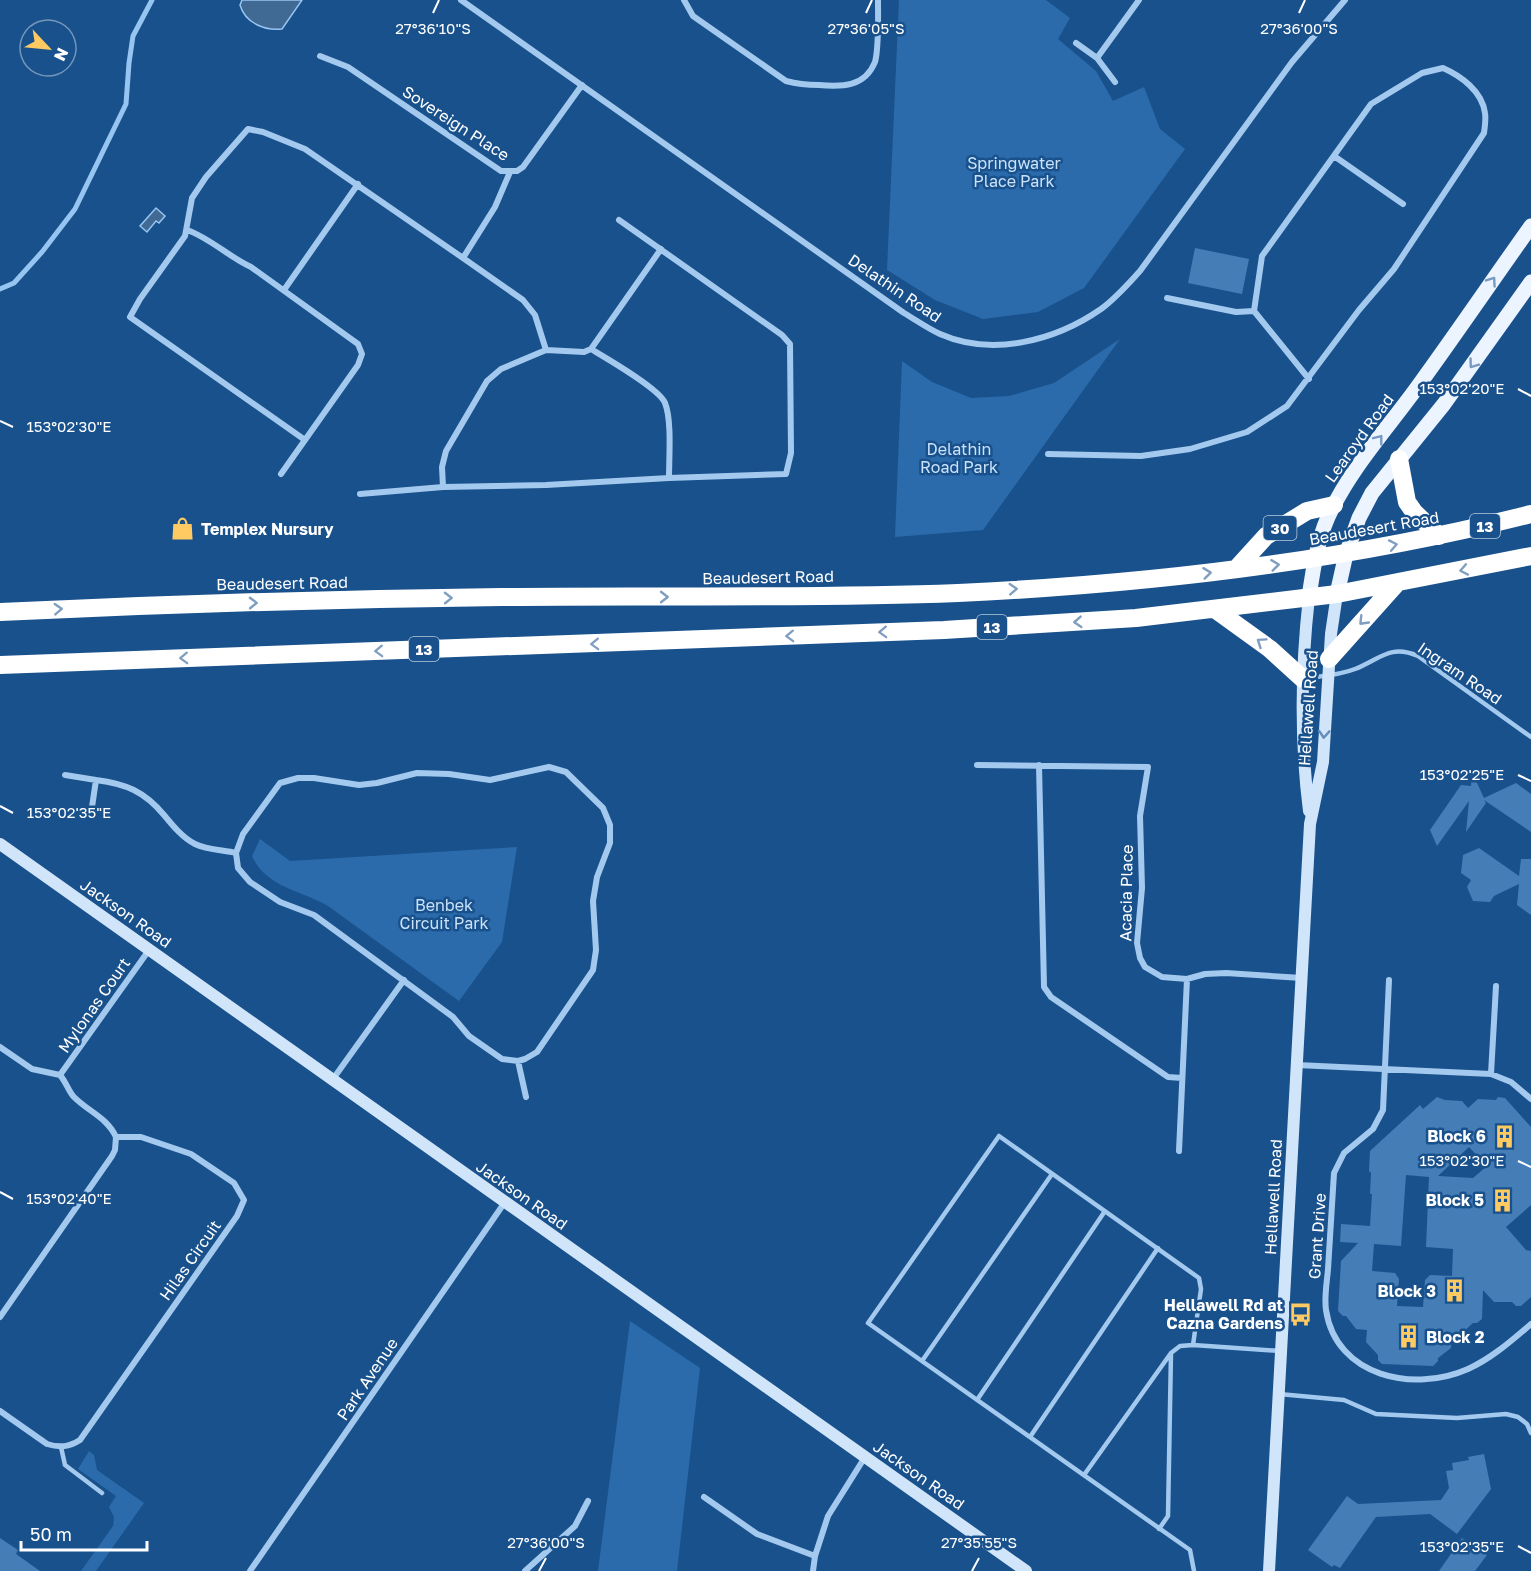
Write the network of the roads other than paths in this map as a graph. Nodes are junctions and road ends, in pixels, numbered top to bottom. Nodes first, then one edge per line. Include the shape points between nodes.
1 (461, 0) edge
2 (684, 0) edge
3 (878, 0) edge
4 (1139, 0) edge
5 (1345, 0) edge
6 (1076, 43) dead end
7 (320, 56) dead end
8 (1097, 58) junction
9 (1114, 82) dead end
10 (582, 85) junction
11 (1334, 156) junction
12 (510, 172) junction
13 (358, 184) junction
14 (1403, 204) dead end
15 (619, 220) dead end
16 (1531, 226) edge
17 (187, 230) junction
18 (661, 249) junction
19 (463, 258) junction
20 (1531, 282) edge
21 (284, 290) junction
22 (1167, 298) dead end
23 (1254, 311) junction
24 (591, 349) junction
25 (546, 350) junction
26 (1309, 379) junction
27 (305, 440) junction
28 (1048, 454) dead end
29 (1399, 459) junction
30 (281, 474) dead end
31 (669, 478) junction
32 (443, 487) junction
33 (360, 494) dead end
34 (1334, 505) junction
35 (1531, 514) edge
36 (1439, 536) junction
37 (1347, 554) junction
38 (1531, 556) edge
39 (1315, 559) junction
40 (1236, 569) junction
41 (1397, 583) junction
42 (1337, 594) junction
43 (1309, 597) junction
44 (1216, 609) junction
45 (0, 612) edge
46 (0, 665) edge
47 (1328, 667) junction
48 (1302, 679) junction
49 (1531, 737) edge
50 (976, 765) dead end
51 (1039, 765) junction
52 (65, 775) dead end
53 (96, 780) junction
54 (92, 807) dead end
55 (1310, 824) junction
56 (0, 844) edge
57 (236, 853) junction
58 (149, 950) junction
59 (1303, 978) junction
60 (1187, 979) junction
61 (404, 980) junction
62 (1389, 980) dead end
63 (1496, 986) dead end
64 (0, 1047) edge
65 (518, 1061) junction
66 (1297, 1065) junction
67 (1385, 1070) junction
68 (1491, 1074) junction
69 (60, 1075) junction
70 (1182, 1078) junction
71 (333, 1080) junction
72 (526, 1097) dead end
73 (1531, 1099) edge
74 (116, 1137) junction
75 (1179, 1151) dead end
76 (1052, 1174) junction
77 (505, 1202) junction
78 (1105, 1211) junction
79 (1158, 1248) junction
80 (0, 1317) edge
81 (1531, 1324) edge
82 (1193, 1345) junction
83 (1281, 1351) junction
84 (1171, 1353) junction
85 (922, 1361) junction
86 (1279, 1394) junction
87 (976, 1400) junction
88 (0, 1412) edge
89 (1531, 1433) edge
90 (1030, 1437) junction
91 (61, 1447) junction
92 (865, 1457) junction
93 (1084, 1475) junction
94 (102, 1493) dead end
95 (704, 1497) dead end
96 (588, 1501) dead end
97 (1159, 1529) junction
98 (815, 1556) junction
99 (250, 1571) edge
100 (525, 1571) edge
101 (813, 1571) edge
102 (1026, 1571) edge
103 (1194, 1571) edge
104 (1269, 1571) edge

1 - 10 street, Delathin Road
2 - 3 street via 693,16 786,81 843,87 861,80 875,60
4 - 8 street
5 - 10 street, Delathin Road via 1292,62 1123,290 1074,326 1020,344 965,342 940,334 904,313
6 - 8 street
7 - 12 street, Sovereign Place via 348,67 501,171
8 - 9 street
10 - 12 street, Sovereign Place via 523,167
11 - 14 street
11 - 23 street via 1262,256
11 - 26 street via 1371,104 1422,73 1443,68 1456,74 1479,94 1486,113 1484,133 1401,259
12 - 19 street via 495,207
13 - 17 street via 305,149 248,129 192,198
13 - 19 street
13 - 21 street
15 - 18 street
34 -> 16 main road, Learoyd Road via 1363,458
17 - 21 street
17 - 27 street via 130,317
18 - 24 street
18 - 31 street via 782,335 790,345 791,357 791,453 786,474
19 - 25 street via 523,300 535,315
20 -> 29 main road via 1444,404
21 - 27 street via 358,344 362,354
22 - 23 street via 1236,312
23 - 26 street
24 - 25 street
24 - 31 street via 656,391 665,401
25 - 32 street via 501,369 487,381 446,451
26 - 28 street via 1287,406 1247,432 1190,449 1141,456
27 - 30 street
29 - 36 highway via 1407,502
29 - 37 main road via 1365,505
31 - 32 street via 546,486
32 - 33 street
34 - 39 main road, Learoyd Road
34 - 40 highway, 30 via 1307,511 1266,536
35 - 36 highway, Beaudesert Road / 13
37 -> 36 highway, Beaudesert Road / 13
37 - 39 highway, Beaudesert Road / 13
37 - 42 main road
38 -> 41 highway, 13
40 -> 39 highway, Beaudesert Road / 13
39 - 43 main road, Learoyd Road
45 -> 40 highway, Beaudesert Road / 13 via 492,597 955,593 1152,580
41 - 42 highway, 13
41 -> 47 highway
42 - 43 highway, 13
42 - 47 street, Hellawell Road
43 - 44 highway, 13
43 - 48 street, Hellawell Road
44 -> 46 highway, 13 via 955,630
48 -> 44 highway via 1270,649
47 - 48 lane, Ingram Road
47 - 49 lane, Ingram Road via 1354,670 1389,652 1406,651
47 -> 55 street, Hellawell Road via 1323,762
48 - 55 street, Hellawell Road via 1302,758
50 - 51 street
51 - 60 street, Acacia Place via 1148,766 1140,816 1142,888 1137,943 1145,967 1162,977
51 - 70 street via 1044,987 1051,998 1168,1077
52 - 53 street
53 - 54 street
53 - 57 street via 137,790 195,844
55 - 59 street, Hellawell Road
56 - 58 street, Jackson Road
57 - 61 street via 238,868 250,882 280,902 314,915
57 - 65 street via 243,834 280,783 298,778 359,785 417,773 490,780 549,767 566,772 603,808 610,825 610,843 593,900 593,970 537,1052
58 - 69 street, Mylonas Court
58 - 71 street, Jackson Road
59 - 60 street, Acacia Place via 1226,973
59 - 66 street, Hellawell Road
60 - 70 street
61 - 65 street via 453,1017 469,1036 502,1059
61 - 71 street
62 - 67 street, Grant Drive
63 - 68 street
64 - 69 street via 32,1069
65 - 72 street
66 - 67 street
66 - 83 street, Hellawell Road
67 - 68 street
67 - 81 street, Grant Drive via 1383,1110 1373,1129 1344,1153 1334,1173 1325,1309 1333,1336 1347,1355 1364,1368 1385,1376 1418,1379 1466,1370 1493,1356
68 - 73 street via 1511,1082
69 - 74 street via 71,1094 105,1120
70 - 75 street
71 - 77 street, Jackson Road
74 - 80 street via 112,1156
74 - 91 street, Hilas Circuit via 141,1137 192,1154 234,1183 244,1200 237,1216 80,1440
76 - 78 lane
76 - 85 lane
76 - 85 lane via 999,1136 868,1323
77 - 92 street, Jackson Road
77 - 99 street, Park Avenue
78 - 79 lane
78 - 87 lane
79 - 82 lane via 1199,1278
79 - 90 lane
82 - 83 lane
82 - 84 lane via 1180,1346
83 - 86 street, Hellawell Road
84 - 93 lane
84 - 97 lane via 1168,1516
85 - 87 lane
86 - 89 lane via 1344,1401 1376,1414 1457,1418 1506,1414 1518,1417
86 - 104 street, Hellawell Road
87 - 90 lane
88 - 91 street via 47,1444
90 - 93 lane
91 - 94 lane via 65,1465
92 - 98 street via 828,1516
92 - 102 street, Jackson Road
93 - 97 lane
95 - 98 street via 757,1534
96 - 100 street via 575,1526
97 - 103 lane via 1190,1550
98 - 101 street

